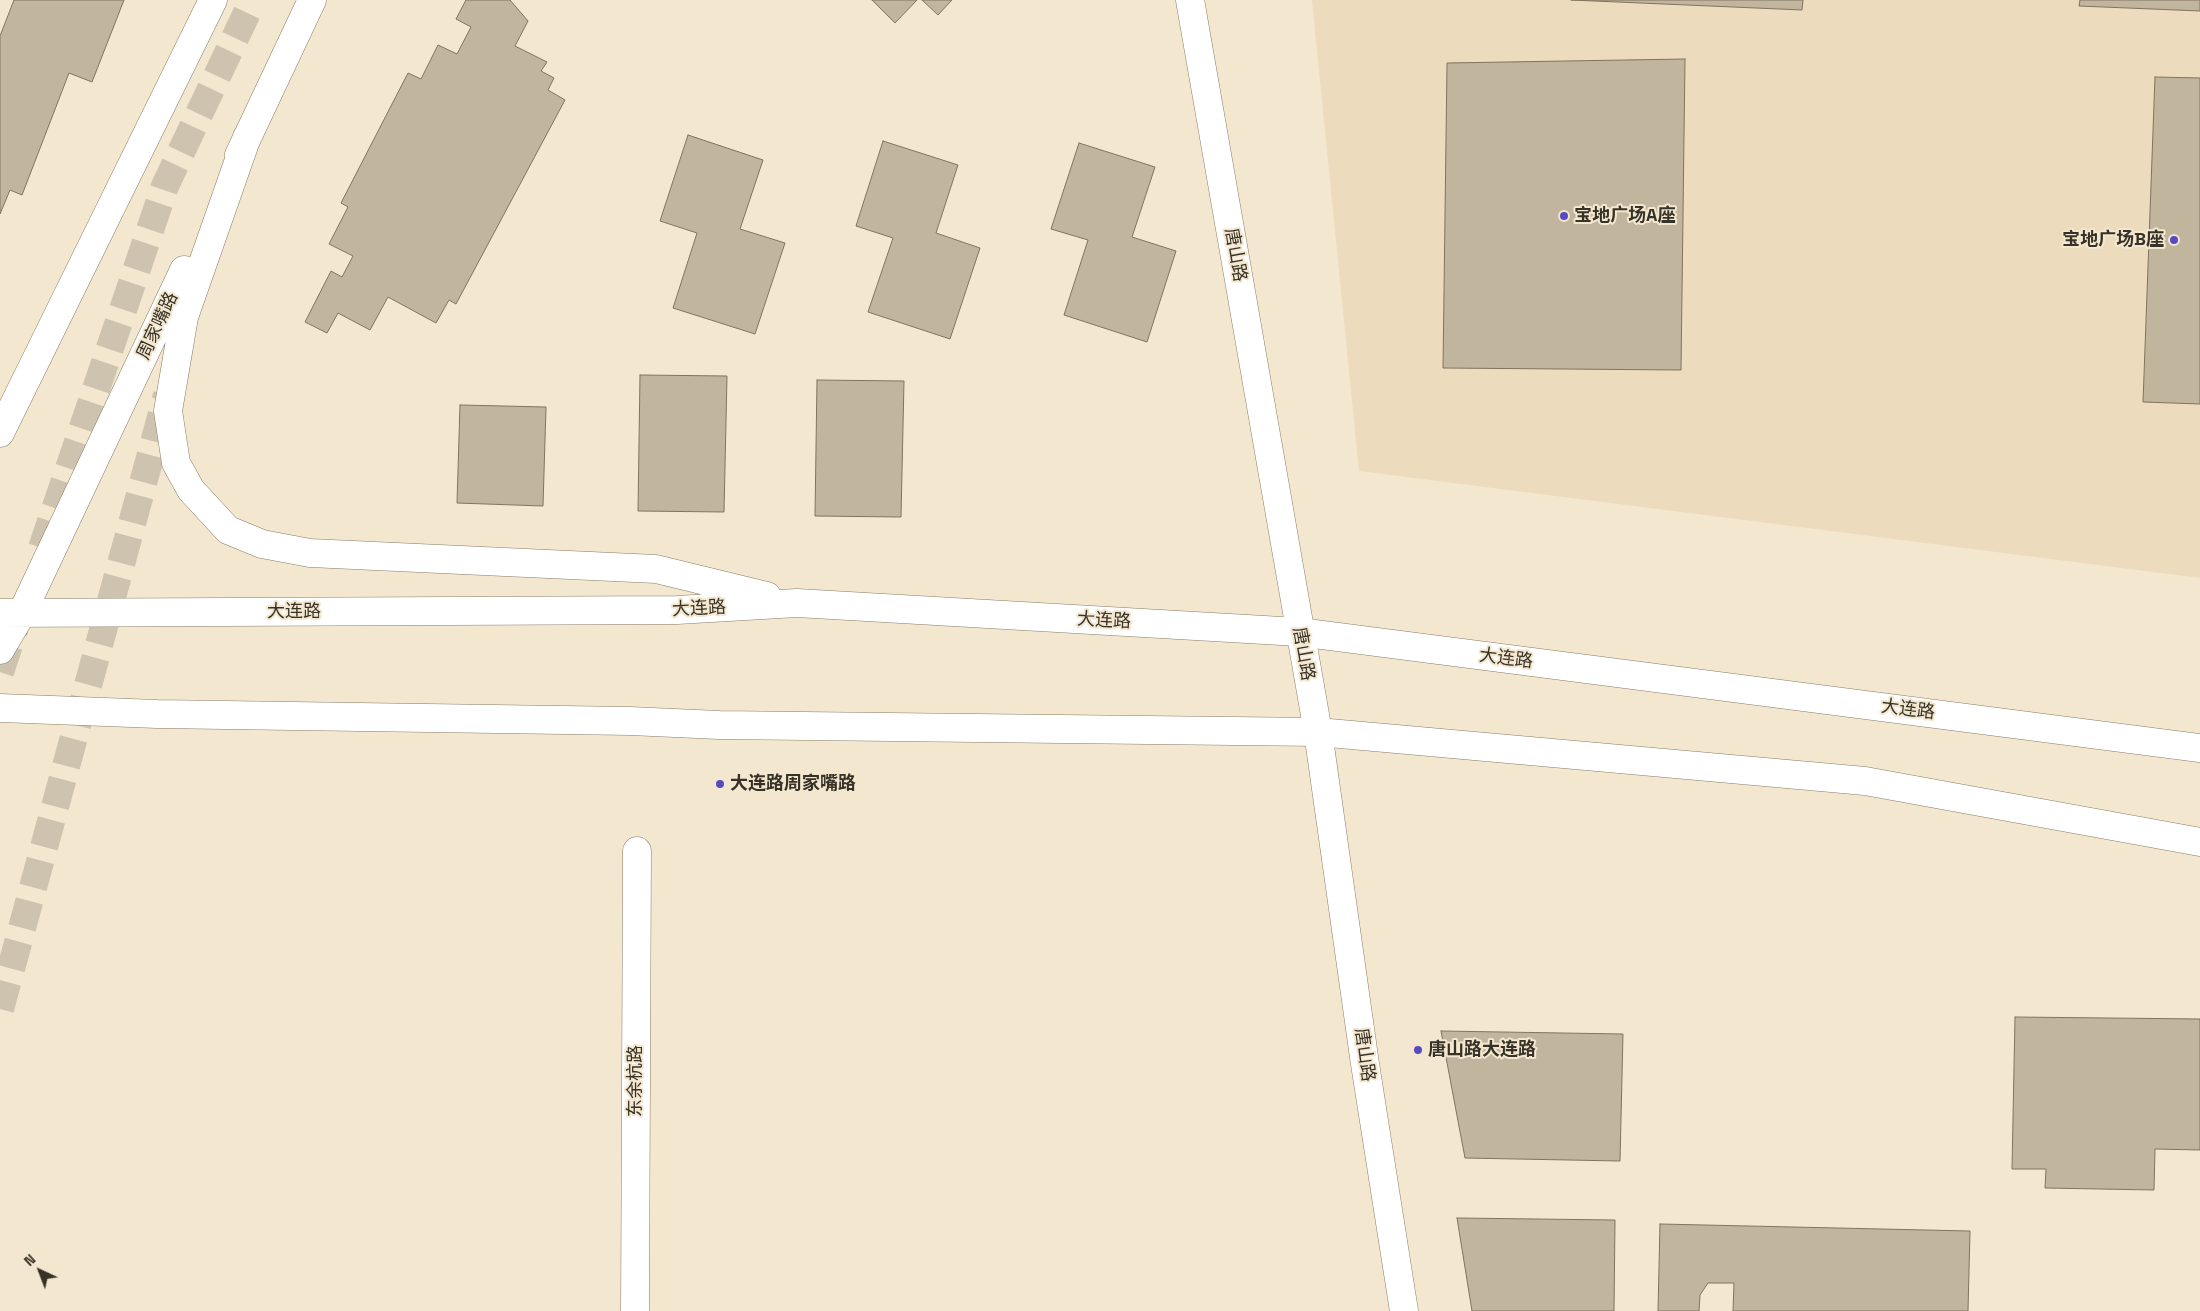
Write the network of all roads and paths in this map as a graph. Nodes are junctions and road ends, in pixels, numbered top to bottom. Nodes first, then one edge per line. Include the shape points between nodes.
1 (213, 0) edge
2 (312, 0) edge
3 (1190, 0) edge
4 (247, 138) junction
5 (0, 433) edge
6 (797, 603) junction
7 (11, 613) edge
8 (1299, 632) junction
9 (0, 650) tunnel mouth
10 (0, 708) edge
11 (1318, 732) junction
12 (2200, 748) edge
13 (2200, 842) edge
14 (637, 851) dead end
15 (635, 1311) edge
16 (1404, 1311) edge

1 - 5 main road
2 - 4 main road, 周家嘴路
3 - 8 main road, 唐山路
4 - 6 main road via 184,317 168,411 176,463 191,490 228,530 262,544 310,553 656,569
4 - 7 main road, 周家嘴路
6 - 7 main road, 大连路 via 677,610
6 - 8 main road, 大连路
7 - 9 main road, 周家嘴路
8 - 11 main road, 唐山路
8 - 12 main road, 大连路
10 - 11 main road via 719,725
11 - 13 main road via 1865,781
11 - 16 main road, 唐山路
14 - 15 main road, 东余杭路

